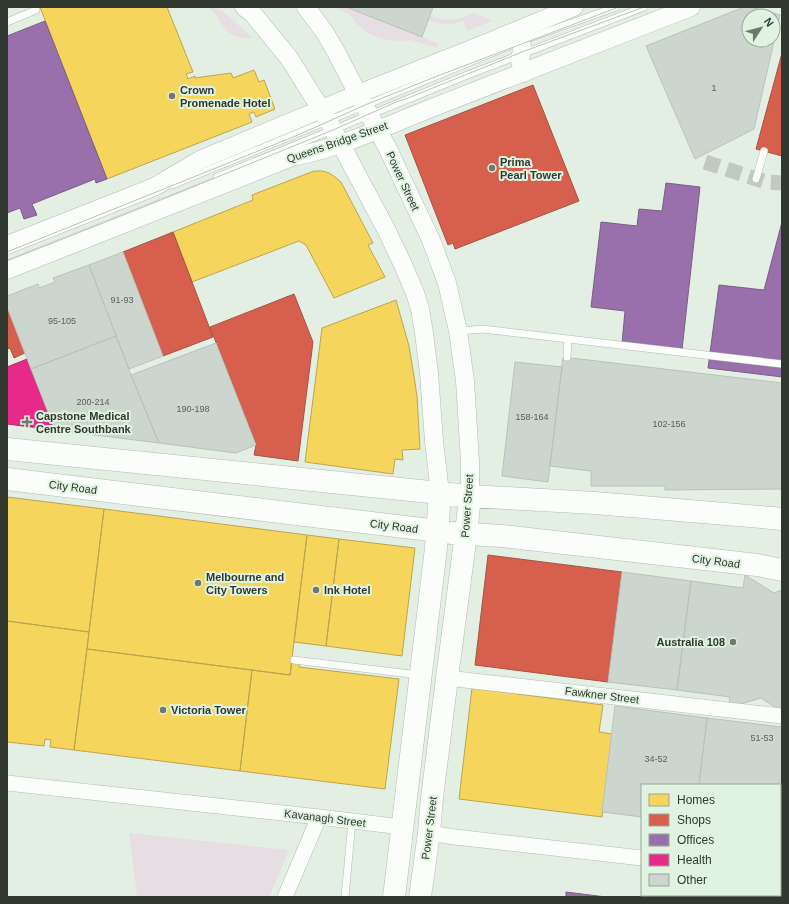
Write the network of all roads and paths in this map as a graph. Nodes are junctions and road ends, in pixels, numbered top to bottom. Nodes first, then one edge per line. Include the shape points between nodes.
1 (244, 7) edge
2 (306, 7) edge
3 (574, 7) edge
4 (616, 7) edge
5 (644, 7) edge
6 (690, 7) edge
7 (36, 10) dead end
8 (7, 22) edge
9 (520, 42) junction
10 (524, 73) junction
11 (368, 111) junction
12 (331, 126) junction
13 (764, 151) dead end
14 (756, 179) dead end
15 (210, 180) dead end
16 (7, 246) edge
17 (7, 252) edge
18 (7, 270) edge
19 (458, 331) junction
20 (568, 339) junction
21 (567, 357) dead end
22 (782, 364) edge
23 (7, 449) edge
24 (7, 479) edge
25 (440, 493) junction
26 (470, 496) junction
27 (782, 520) edge
28 (438, 531) junction
29 (466, 534) junction
30 (782, 570) edge
31 (294, 660) dead end
32 (421, 675) junction
33 (447, 678) junction
34 (782, 716) edge
35 (7, 783) edge
36 (319, 817) junction
37 (352, 821) junction
38 (402, 827) junction
39 (429, 833) junction
40 (641, 858) edge
41 (285, 897) edge
42 (345, 897) edge
43 (394, 897) edge
44 (420, 897) edge

1 - 12 street via 289,58
2 - 11 street, Power Street via 329,40
3 - 9 street, Queens Bridge Street
4 - 9 lane, Queens Bridge Street
5 - 9 lane, Queens Bridge Street
6 - 10 street, Queens Bridge Street
7 - 8 lane
9 - 10 street via 520,61
9 - 11 street, Queens Bridge Street
9 - 11 lane, Queens Bridge Street
10 - 11 street, Queens Bridge Street
11 - 12 street, Queens Bridge Street
11 - 12 street, Queens Bridge Street
11 - 19 street, Power Street via 431,240 447,283
12 - 15 lane, Queens Bridge Street
12 - 16 street, Queens Bridge Street via 202,159 154,187
12 - 17 lane, Queens Bridge Street via 155,192
12 - 18 street, Queens Bridge Street via 311,154 292,157
12 - 25 street via 387,231 420,309
13 - 14 lane
19 - 20 lane via 483,329
19 - 26 street, Power Street via 466,382
20 - 21 lane
20 - 22 lane
23 - 25 main road
24 - 28 main road, City Road
25 - 26 main road
25 - 28 main road
26 - 27 main road via 595,503
26 - 29 main road, Power Street
28 - 29 main road, City Road
28 - 32 main road
29 - 30 main road, City Road via 502,536
29 - 33 main road, Power Street
31 - 32 lane
32 - 33 main road, Fawkner Street
32 - 38 main road
33 - 34 street, Fawkner Street
33 - 39 main road, Power Street
35 - 36 street, Kavanagh Street
36 - 37 street, Kavanagh Street
36 - 41 street
37 - 38 street, Kavanagh Street
37 - 42 lane
38 - 39 main road, Kavanagh Street
38 - 43 main road
39 - 40 street, Kavanagh Street
39 - 44 main road, Power Street

